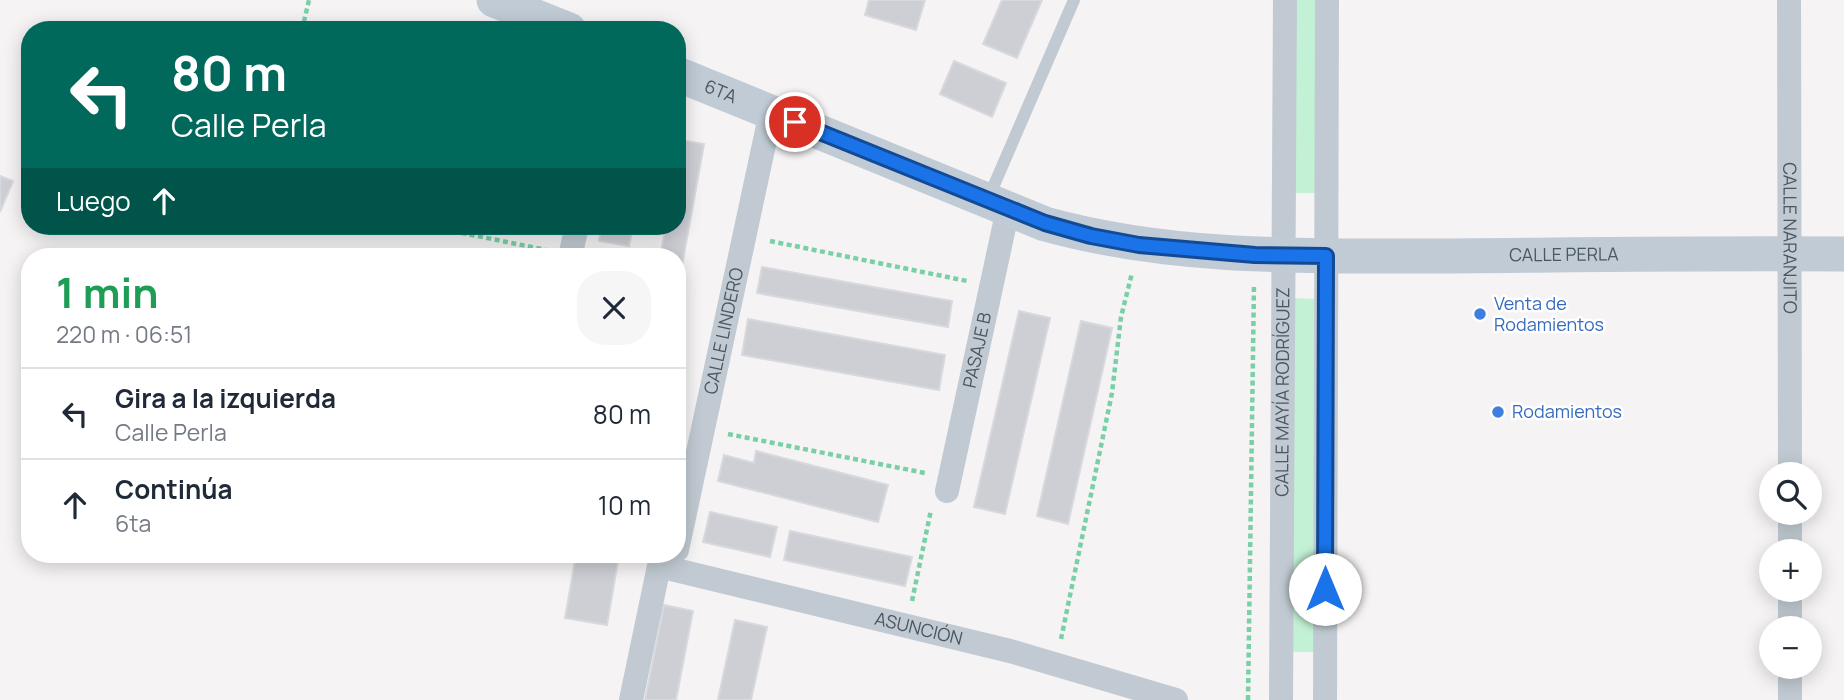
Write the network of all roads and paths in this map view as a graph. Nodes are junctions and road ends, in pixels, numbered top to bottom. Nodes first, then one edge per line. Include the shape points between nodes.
1 (309, 0) edge
2 (494, 0) edge
3 (1074, 0) edge
4 (1285, 0) edge
5 (1327, 0) edge
6 (1789, 0) edge
7 (304, 21) edge
8 (546, 21) edge
9 (686, 78) edge
10 (771, 112) junction
11 (998, 205) junction
12 (471, 235) edge
13 (744, 235) junction
14 (1139, 245) junction
15 (533, 248) edge
16 (1789, 253) junction
17 (1844, 254) edge
18 (1269, 255) junction
19 (1326, 256) junction
20 (992, 286) junction
21 (703, 429) junction
22 (1790, 462) edge
23 (686, 467) edge
24 (949, 485) junction
25 (670, 563) edge
26 (682, 563) edge
27 (906, 626) junction
28 (1056, 664) junction
29 (1790, 679) edge
30 (631, 700) edge
31 (1176, 700) edge
32 (1248, 700) edge
33 (1281, 700) edge
34 (1325, 700) edge
35 (1790, 700) edge

1 - 7 path
2 - 8 main road
3 - 11 lane
4 - 18 street, CALLE MAYÍA RODRÍGUEZ
5 - 19 street
6 - 16 street, CALLE NARANJITO
9 - 10 main road, 6TA
10 - 11 main road, 6TA
10 - 13 street, CALLE LINDERO
11 - 14 main road, 6TA via 1056,227
11 - 20 street, PASAJE B
12 - 15 path
13 - 20 path
13 - 21 street, CALLE LINDERO
14 - 18 main road, 6TA
14 - 28 path via 1121,317 1112,393
16 - 17 main road, CALLE PERLA
16 - 19 main road, CALLE PERLA
16 - 22 street, CALLE NARANJITO
18 - 19 main road, CALLE PERLA
18 - 32 path
18 - 33 street, CALLE MAYÍA RODRÍGUEZ
19 - 34 street
20 - 24 street, PASAJE B
21 - 23 street, CALLE LINDERO
21 - 24 path
24 - 27 path via 932,507
25 - 30 street, CALLE LINDERO
26 - 27 street, ASUNCIÓN
27 - 28 street, ASUNCIÓN
28 - 31 street, ASUNCIÓN
29 - 35 street

